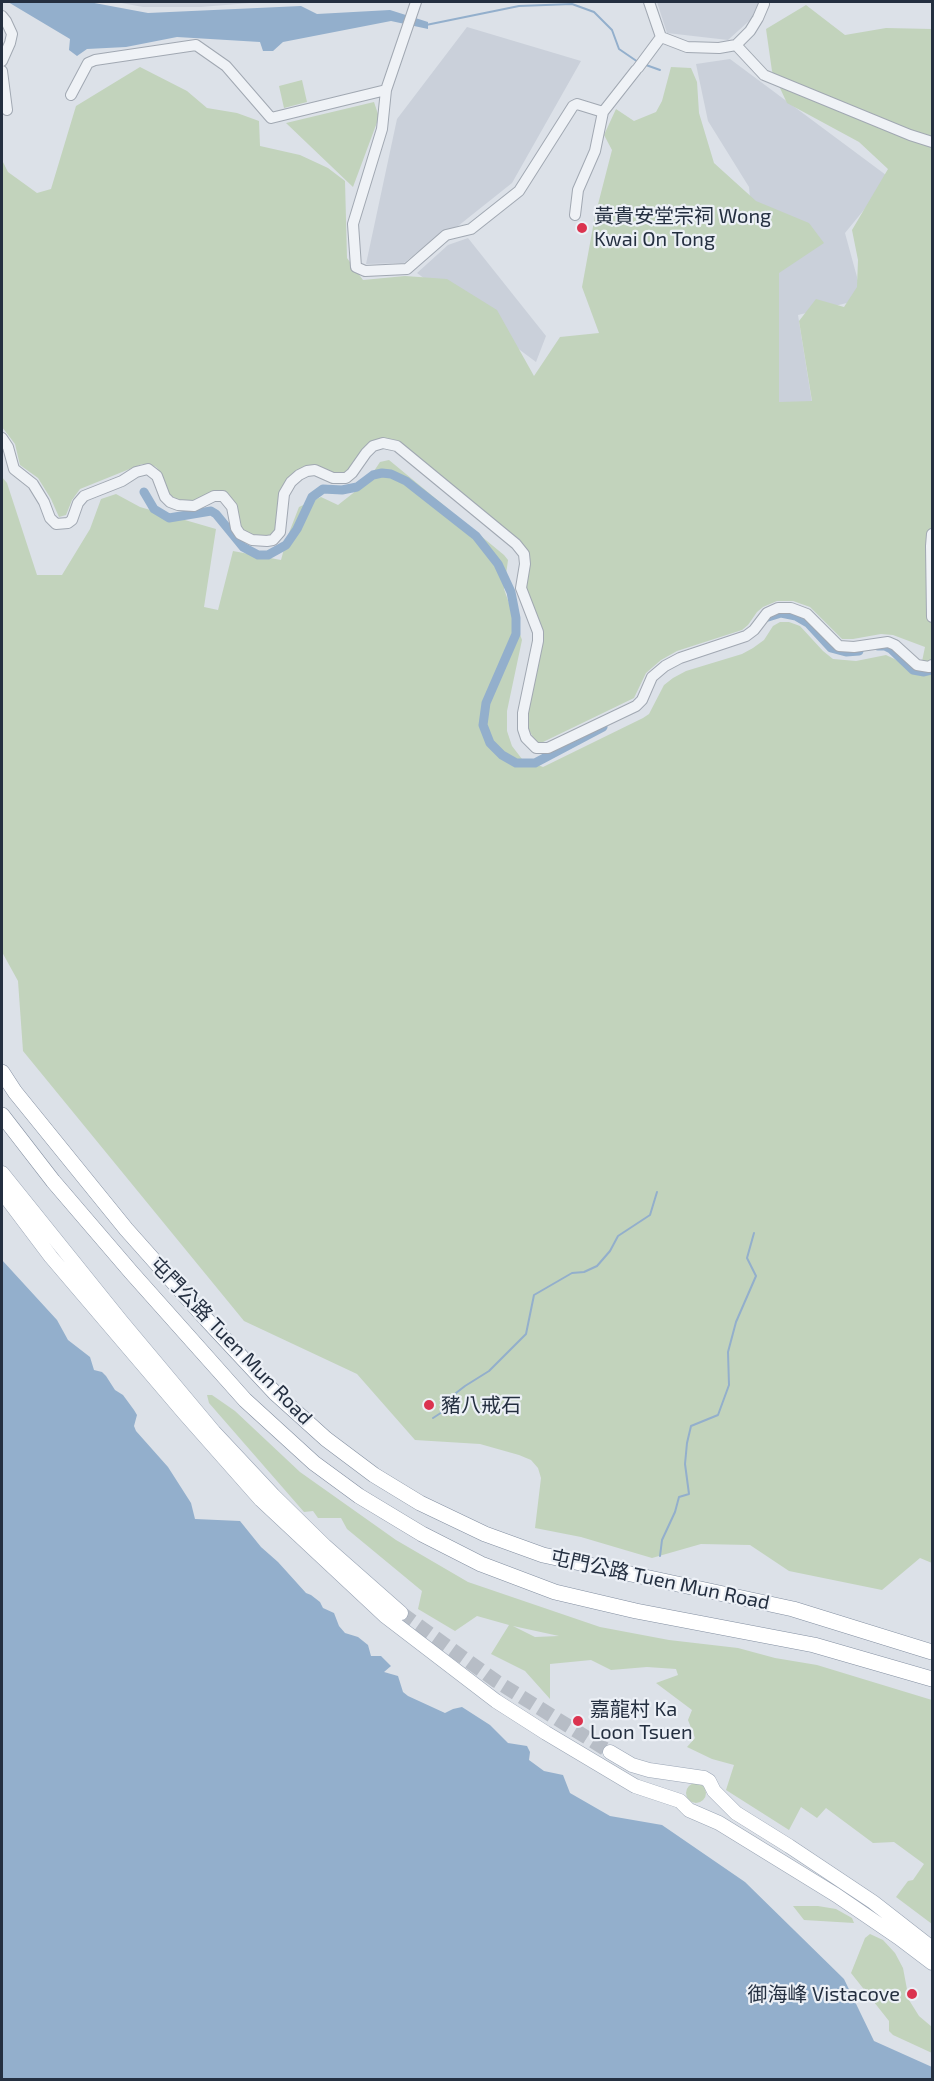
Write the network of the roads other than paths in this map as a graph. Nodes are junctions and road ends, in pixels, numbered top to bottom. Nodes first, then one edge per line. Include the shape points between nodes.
1 (649, 2) edge
2 (764, 4) dead end
3 (414, 6) edge
4 (2, 16) edge
5 (661, 37) junction
6 (736, 45) junction
7 (2, 61) edge
8 (2, 71) edge
9 (386, 90) junction
10 (71, 95) dead end
11 (7, 110) dead end
12 (603, 112) junction
13 (933, 142) edge
14 (575, 215) dead end
15 (2, 438) edge
16 (933, 534) edge
17 (933, 617) edge
18 (933, 665) edge
19 (2, 1072) edge
20 (2, 1115) edge
21 (2, 1173) edge
22 (2, 1192) edge
23 (188, 1409) junction
24 (401, 1612) tunnel mouth
25 (933, 1652) edge
26 (933, 1679) edge
27 (610, 1752) tunnel mouth
28 (692, 1777) junction
29 (714, 1791) junction
30 (680, 1801) junction
31 (695, 1812) junction
32 (933, 1948) edge
33 (933, 1964) edge

1 - 5 street
2 - 6 street via 750,31
3 - 9 street
4 - 7 street via 12,34
5 - 6 street via 687,47
5 - 12 street
6 - 13 street via 764,75
8 - 11 street
9 - 10 street via 271,118 226,66 196,45 95,60 88,63
9 - 12 street via 382,129 353,224 356,267 365,271 407,269 446,235 471,229 519,191 573,106
12 - 14 street via 595,151 578,190
15 - 18 street via 14,469 33,484 56,524 72,520 84,496 148,469 157,476 170,502 196,506 214,496 223,496 232,507 238,532 249,539 267,541 280,532 284,494 299,475 315,470 333,478 346,477 373,446 397,446 516,543 524,554 521,588 538,641 523,729 536,748 548,748 636,706 652,677 665,666 746,636 767,613 778,608 807,614 839,646 890,642 917,665
16 - 17 street
19 - 25 highway, 屯門公路 Tuen Mun Road via 126,1229 206,1319 275,1393 374,1475 420,1503 485,1534 543,1555 793,1609
20 - 26 highway, 屯門公路 Tuen Mun Road via 53,1181 245,1400 315,1463 422,1534 481,1564 555,1592 814,1645
21 - 23 main road
22 - 23 main road via 51,1257
23 - 24 main road via 325,1546
23 - 30 main road via 261,1500 385,1616 442,1662 599,1765 635,1786
27 - 28 main road via 632,1765
28 - 29 main road via 709,1781
28 - 30 main road via 682,1784
29 - 31 main road via 710,1806
29 - 32 main road via 736,1813 873,1902
30 - 31 main road
31 - 33 main road via 836,1895

